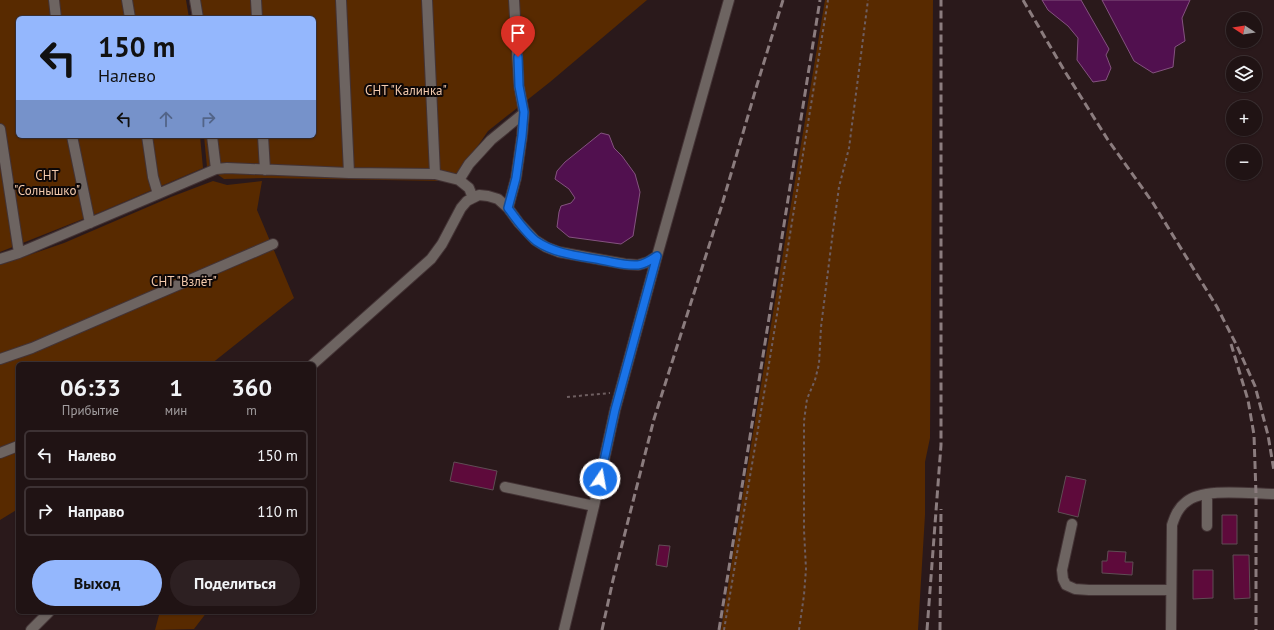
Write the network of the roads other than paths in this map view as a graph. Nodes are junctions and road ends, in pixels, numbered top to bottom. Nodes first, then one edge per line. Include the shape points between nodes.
1 (54, 0) edge
2 (127, 0) edge
3 (195, 0) edge
4 (256, 0) edge
5 (341, 0) edge
6 (427, 0) edge
7 (514, 0) edge
8 (729, 0) edge
9 (56, 16) edge
10 (130, 16) edge
11 (198, 16) edge
12 (257, 16) edge
13 (524, 112) junction
14 (0, 129) edge
15 (72, 138) edge
16 (147, 138) edge
17 (212, 138) edge
18 (263, 138) edge
19 (216, 169) junction
20 (265, 170) junction
21 (349, 172) junction
22 (435, 174) junction
23 (459, 180) junction
24 (158, 194) junction
25 (473, 198) junction
26 (508, 208) junction
27 (90, 223) junction
28 (273, 244) dead end
29 (19, 253) junction
30 (657, 256) junction
31 (0, 259) edge
32 (0, 359) edge
33 (315, 362) edge
34 (16, 447) edge
35 (0, 453) edge
36 (505, 487) dead end
37 (1207, 494) junction
38 (1274, 494) edge
39 (594, 506) junction
40 (1072, 524) dead end
41 (1207, 526) dead end
42 (1172, 590) junction
43 (48, 614) edge
44 (31, 630) edge
45 (564, 630) edge
46 (1171, 630) edge

1 - 9 street
2 - 10 street
3 - 11 street
4 - 12 street
5 - 21 street
6 - 22 street
7 - 13 street via 519,86
8 - 30 street
13 - 23 street via 491,140 469,164
13 - 26 street via 516,178
14 - 29 street
15 - 27 street
16 - 24 street
17 - 19 street
18 - 20 street
19 - 20 street
19 - 24 street
20 - 21 street
21 - 22 street
22 - 23 street
23 - 25 street via 468,188
24 - 27 street
25 - 26 street via 479,195 488,196 498,199
25 - 33 street via 461,208 431,259
26 - 30 street via 535,240 559,252 638,265
27 - 29 street
28 - 32 street via 32,348
29 - 31 street
30 - 39 street via 620,392
34 - 35 street
36 - 39 street
37 - 38 street
37 - 41 street
37 - 42 street via 1187,501 1174,519
39 - 45 street
40 - 42 street via 1062,570 1066,585 1089,590
42 - 46 street
43 - 44 street

